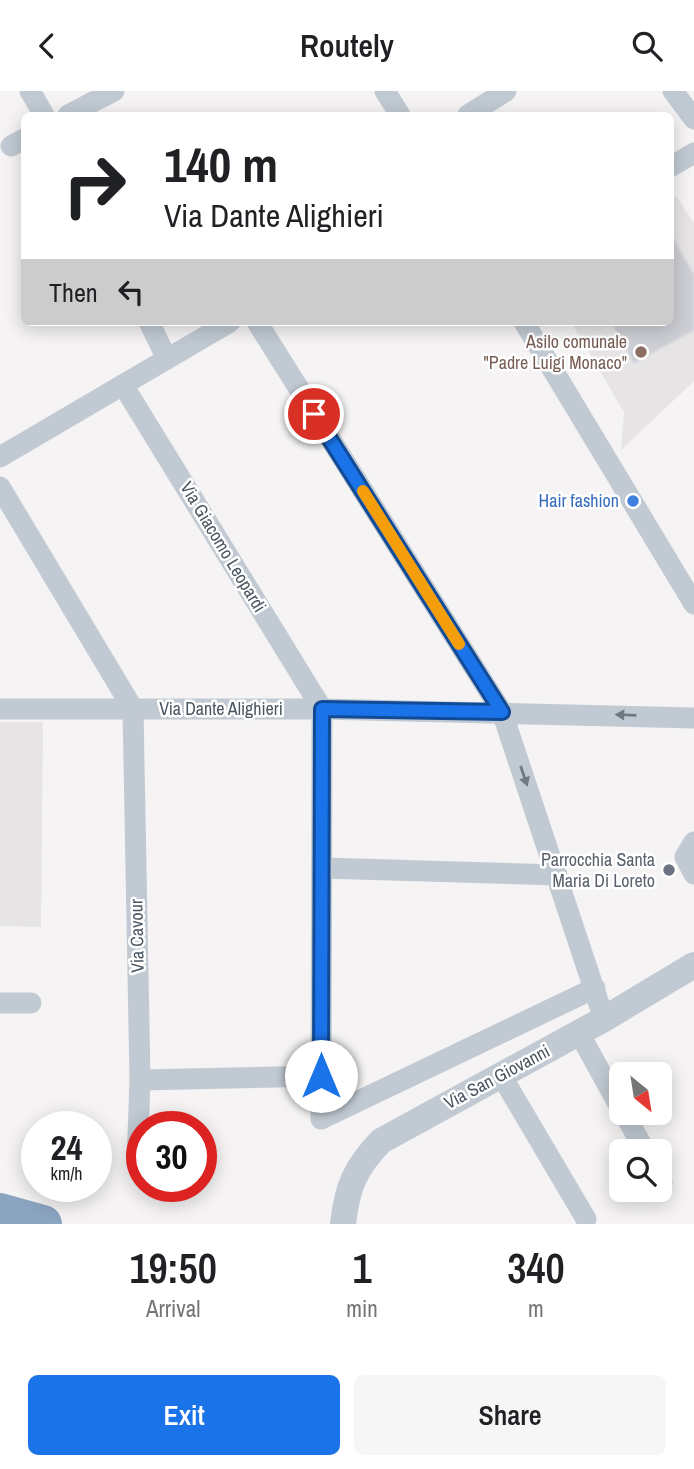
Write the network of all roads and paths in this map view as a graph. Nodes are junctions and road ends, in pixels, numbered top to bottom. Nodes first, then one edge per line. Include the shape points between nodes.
1 (30, 91) edge
2 (114, 91) edge
3 (385, 91) edge
4 (506, 91) edge
5 (673, 91) edge
6 (42, 112) edge
7 (74, 112) edge
8 (396, 112) edge
9 (473, 112) edge
10 (694, 119) edge
11 (694, 153) edge
12 (674, 165) edge
13 (151, 326) edge
14 (223, 326) edge
15 (260, 326) edge
16 (526, 326) edge
17 (167, 359) junction
18 (123, 385) junction
19 (0, 457) edge
20 (0, 487) edge
21 (694, 604) edge
22 (0, 709) edge
23 (133, 709) junction
24 (322, 709) junction
25 (502, 712) junction
26 (694, 717) edge
27 (694, 842) edge
28 (322, 868) junction
29 (694, 874) edge
30 (557, 875) junction
31 (694, 965) edge
32 (595, 988) junction
33 (0, 1003) edge
34 (31, 1003) dead end
35 (604, 1019) junction
36 (579, 1033) junction
37 (500, 1075) junction
38 (321, 1076) junction
39 (140, 1080) junction
40 (609, 1087) edge
41 (139, 1111) edge
42 (0, 1212) edge
43 (344, 1217) edge
44 (586, 1219) dead end
45 (43, 1224) edge

1 - 6 street
2 - 7 street
3 - 8 street
4 - 9 street
5 - 10 street
11 - 12 street
13 - 17 street
14 - 17 street
15 - 25 street
16 - 21 street
17 - 18 street
18 - 19 street
18 - 24 street, Via Giacomo Leopardi
20 - 23 street
22 - 23 street, Via Dante Alighieri
23 - 24 street, Via Dante Alighieri
23 - 39 street, Via Cavour
24 - 25 street, Via Dante Alighieri
24 - 28 street
26 -> 25 street, Via Dante Alighieri
25 -> 30 street
27 - 29 street via 685,857
28 - 30 street
28 - 38 street
30 - 32 street
31 - 35 street, Via San Giovanni
32 - 35 street
32 - 38 street via 321,1119
33 - 34 street
35 - 36 street, Via San Giovanni
36 - 37 street, Via San Giovanni
36 - 40 street
37 - 43 street, Via San Giovanni via 381,1141 351,1181
37 - 44 street
38 - 39 street
39 - 41 street, Via Cavour
42 - 45 highway

